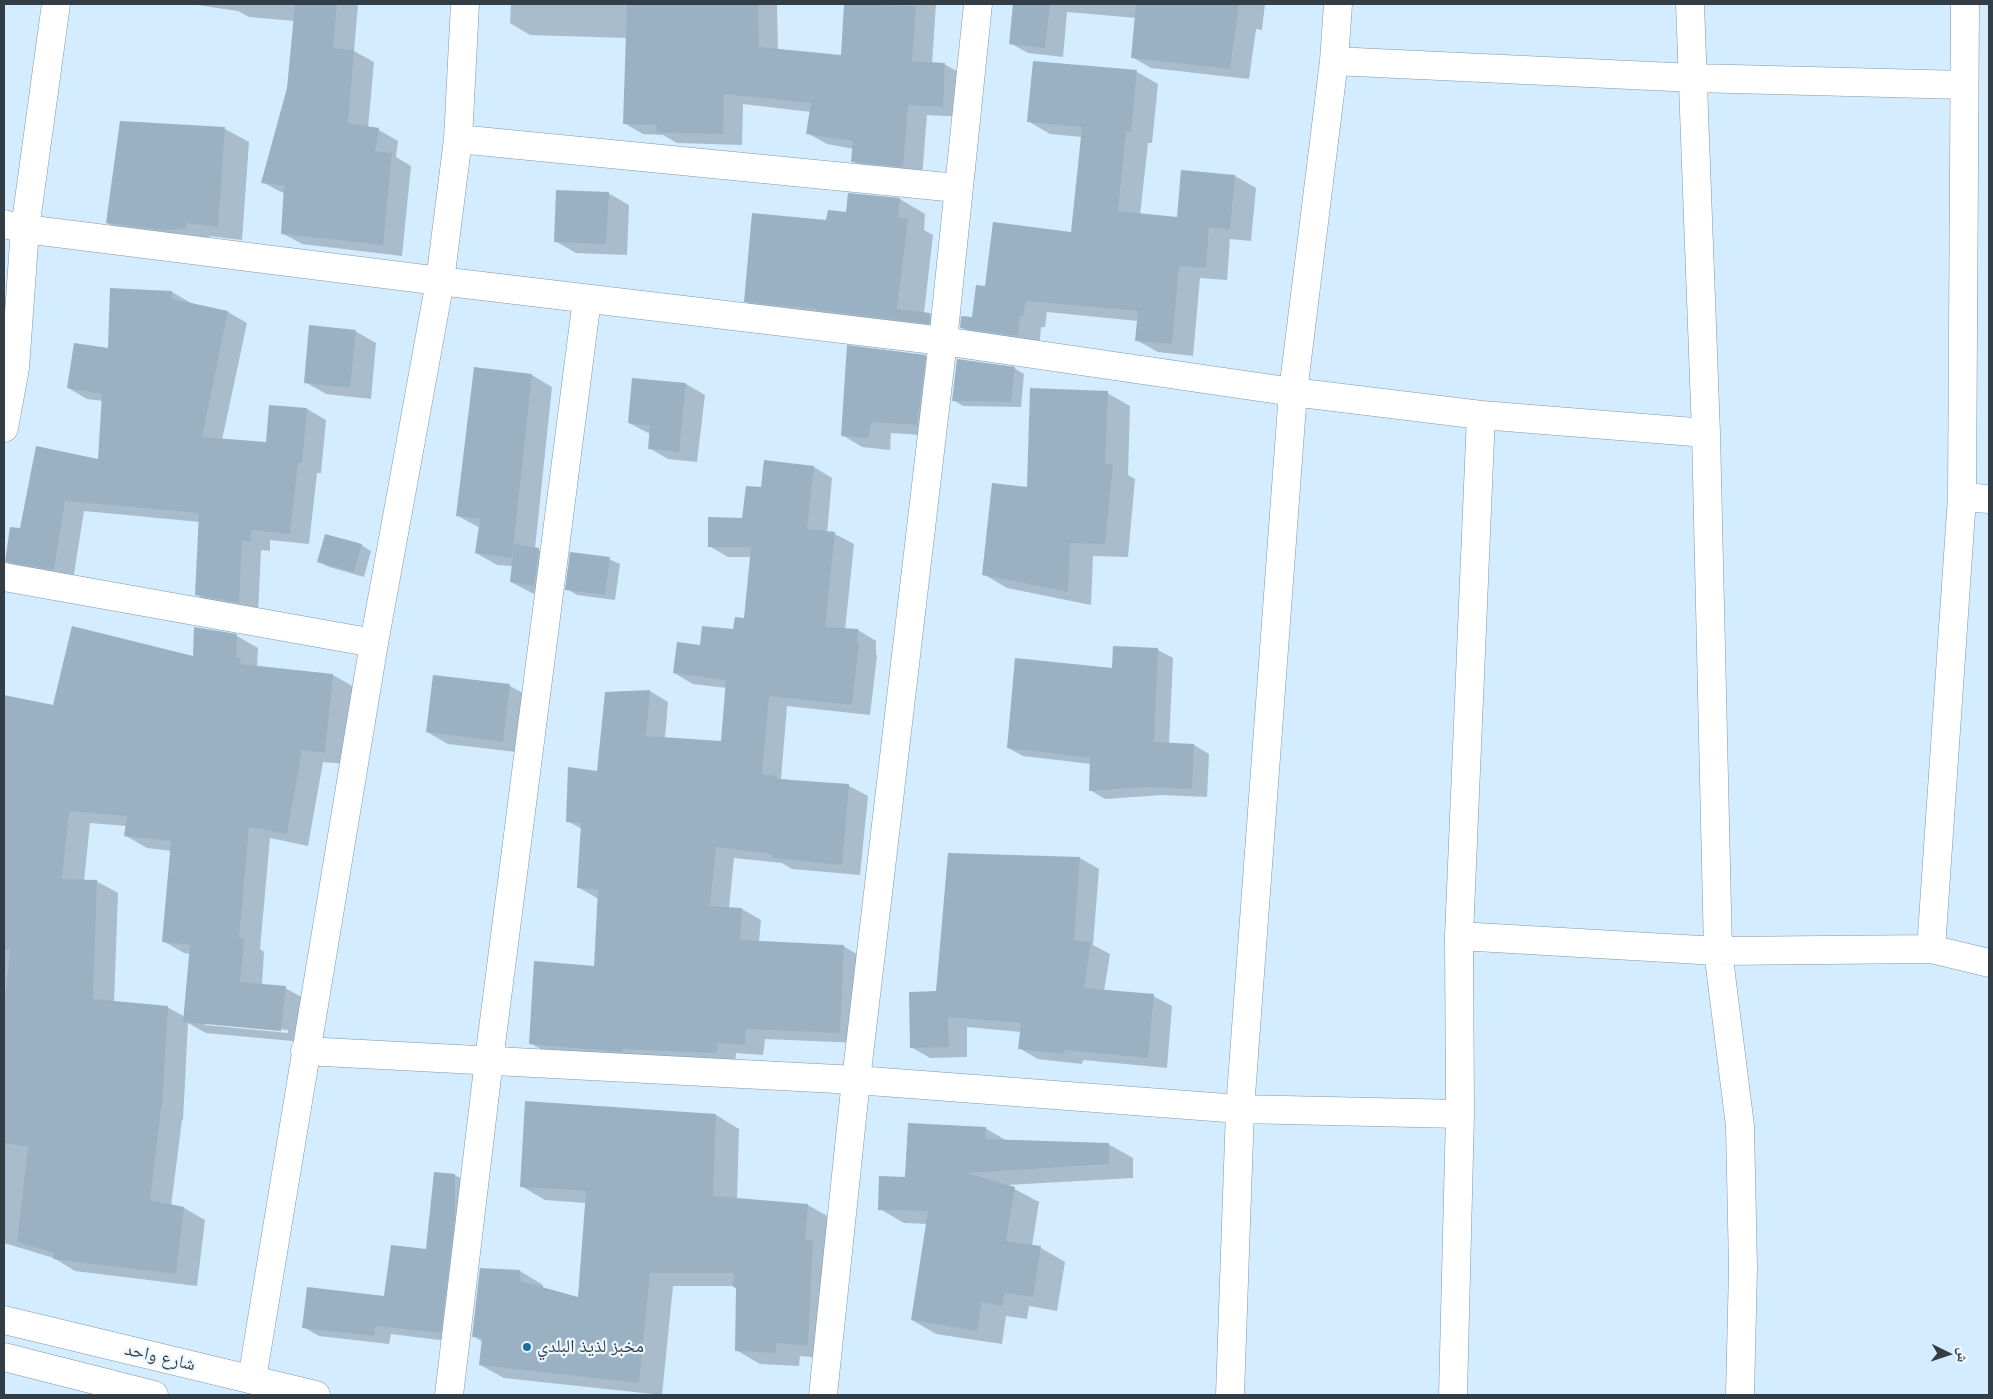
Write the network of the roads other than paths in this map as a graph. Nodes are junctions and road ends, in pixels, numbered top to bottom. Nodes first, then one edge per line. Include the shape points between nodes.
1 (56, 4) edge
2 (465, 4) edge
3 (978, 4) edge
4 (1338, 4) edge
5 (1690, 4) edge
6 (1965, 4) edge
7 (1334, 61) junction
8 (1694, 78) junction
9 (1964, 85) junction
10 (458, 139) junction
11 (957, 188) junction
12 (15, 226) edge
13 (440, 281) junction
14 (587, 299) junction
15 (943, 340) junction
16 (1293, 392) junction
17 (1481, 414) junction
18 (4, 428) edge
19 (1706, 433) junction
20 (1962, 497) junction
21 (1989, 499) edge
22 (4, 577) edge
23 (374, 643) junction
24 (1459, 936) junction
25 (1931, 949) junction
26 (1718, 951) junction
27 (1989, 963) edge
28 (305, 1051) junction
29 (489, 1060) junction
30 (856, 1080) junction
31 (1240, 1109) junction
32 (1460, 1114) junction
33 (4, 1320) edge
34 (4, 1357) edge
35 (252, 1379) junction
36 (154, 1395) edge
37 (316, 1395) edge
38 (449, 1395) edge
39 (823, 1395) edge
40 (1230, 1395) edge
41 (1453, 1395) edge
42 (1740, 1395) edge

1 - 12 street
2 - 10 street
3 - 11 street
4 - 7 street
5 - 8 street
6 - 9 street
7 - 8 street
7 - 16 street
8 - 9 street
8 - 19 street
9 - 20 street
10 - 11 street
10 - 13 street
11 - 15 street
12 - 13 street
12 - 18 street via 15,368
13 - 14 street
13 - 23 street
14 - 15 street
14 - 29 street
15 - 16 street
15 - 30 street
16 - 17 street
16 - 31 street
17 - 19 street
17 - 24 street
19 - 26 street
20 - 21 street
20 - 25 street
22 - 23 street
23 - 28 street
24 - 26 street
24 - 32 street
25 - 26 street
25 - 27 street
26 - 42 street via 1740,1126 1743,1268
28 - 29 street
28 - 35 street
29 - 30 street
29 - 38 street
30 - 31 street
30 - 39 street
31 - 32 street
31 - 40 street
32 - 41 street
33 - 35 street, شارع واحد
34 - 36 street
35 - 37 street, شارع واحد

